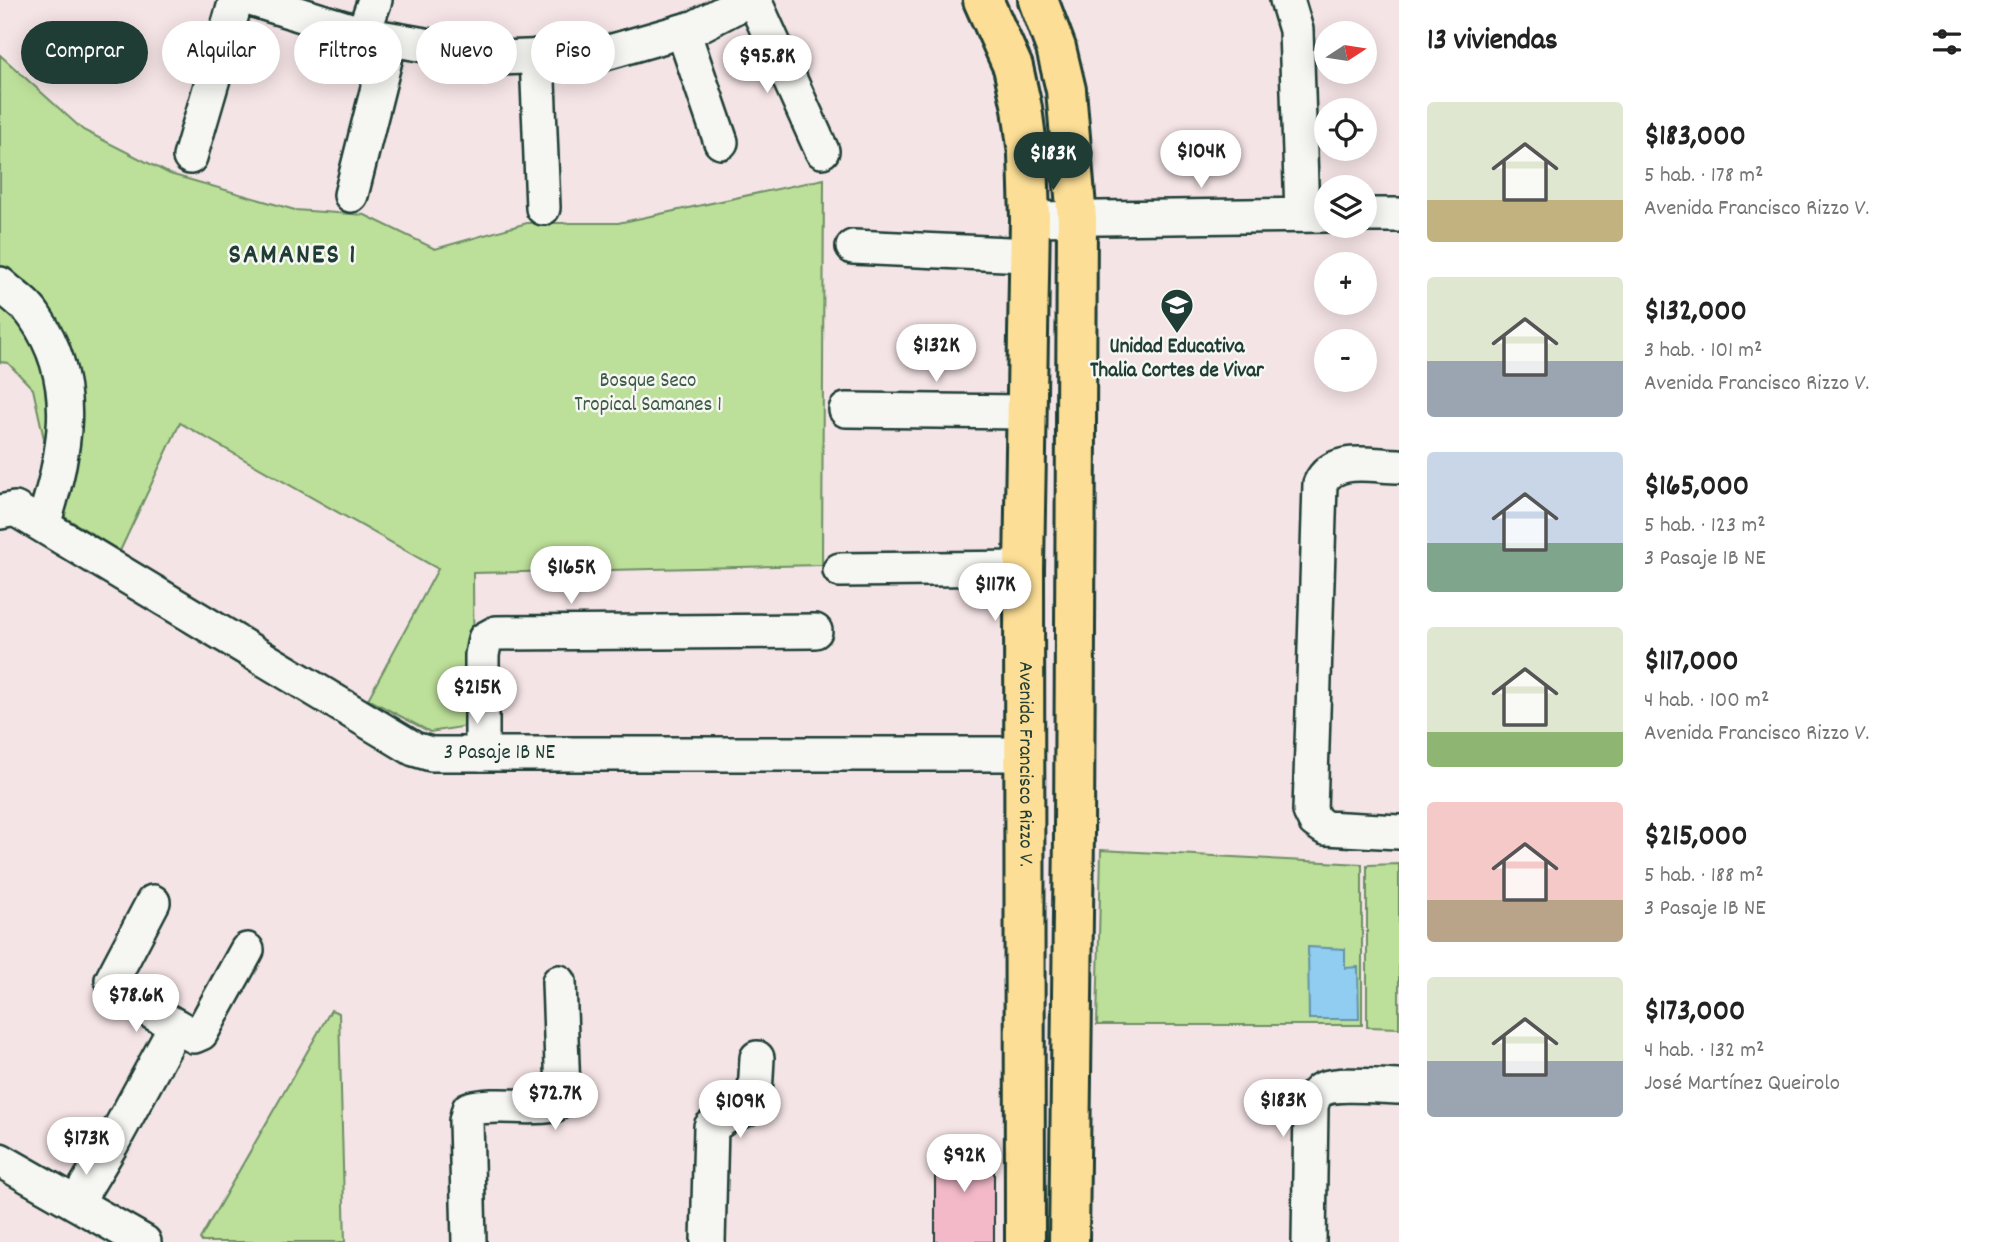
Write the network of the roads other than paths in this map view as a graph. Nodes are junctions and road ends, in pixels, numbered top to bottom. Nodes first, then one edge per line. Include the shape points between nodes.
1 (236, 0) edge
2 (254, 0) edge
3 (375, 0) edge
4 (748, 0) edge
5 (754, 0) edge
6 (984, 0) edge
7 (1038, 0) edge
8 (1287, 0) edge
9 (324, 21) edge
10 (376, 21) edge
11 (683, 31) junction
12 (402, 41) edge
13 (615, 50) edge
14 (531, 56) edge
15 (369, 84) edge
16 (538, 84) edge
17 (721, 142) dead end
18 (821, 151) dead end
19 (190, 157) dead end
20 (351, 195) dead end
21 (1314, 205) edge
22 (543, 208) dead end
23 (1314, 215) edge
24 (1377, 215) edge
25 (1399, 215) edge
26 (1077, 219) junction
27 (1029, 237) junction
28 (853, 247) dead end
29 (0, 284) edge
30 (846, 410) dead end
31 (1025, 412) junction
32 (1399, 466) edge
33 (0, 512) edge
34 (43, 525) junction
35 (1024, 568) junction
36 (839, 570) dead end
37 (816, 631) dead end
38 (482, 754) junction
39 (1026, 754) junction
40 (1399, 832) edge
41 (153, 902) dead end
42 (247, 950) dead end
43 (559, 982) dead end
44 (176, 1026) junction
45 (757, 1058) dead end
46 (1399, 1087) edge
47 (0, 1160) edge
48 (76, 1203) junction
49 (144, 1242) edge
50 (469, 1242) edge
51 (708, 1242) edge
52 (1025, 1242) edge
53 (1069, 1242) edge
54 (1310, 1242) edge

1 - 19 street
2 - 9 street
3 - 10 street
4 - 11 street
5 - 18 street
6 - 27 main road, Avenida Francisco Rizzo V. via 1013,67 1022,107
7 - 26 main road via 1066,90
8 - 21 street via 1296,30
11 - 13 street
11 - 17 street
12 - 14 street via 498,58
15 - 20 street
16 - 22 street
23 - 26 street
24 - 25 street
26 - 27 street
26 - 53 main road
27 - 28 street
27 - 31 main road, Avenida Francisco Rizzo V.
29 - 34 street via 34,315 55,349 65,404 58,477
30 - 31 street
31 - 35 main road, Avenida Francisco Rizzo V.
32 - 40 street via 1343,465 1324,475 1320,484 1310,811 1325,828
33 - 34 street, 3 Pasaje 1B NE via 15,509
34 - 38 street, 3 Pasaje 1B NE via 414,749 431,754
35 - 36 street
35 - 39 main road, Avenida Francisco Rizzo V.
37 - 38 street via 496,633 485,639 482,655
38 - 39 street, 3 Pasaje 1B NE
39 - 52 main road, Avenida Francisco Rizzo V.
41 - 44 street via 113,987
42 - 44 street via 201,1033 194,1036
43 - 50 street via 563,1092 554,1105 469,1109
44 - 48 street
45 - 51 street via 755,1095 746,1109 712,1127
46 - 54 street via 1332,1087 1314,1096
47 - 48 street
48 - 49 street

